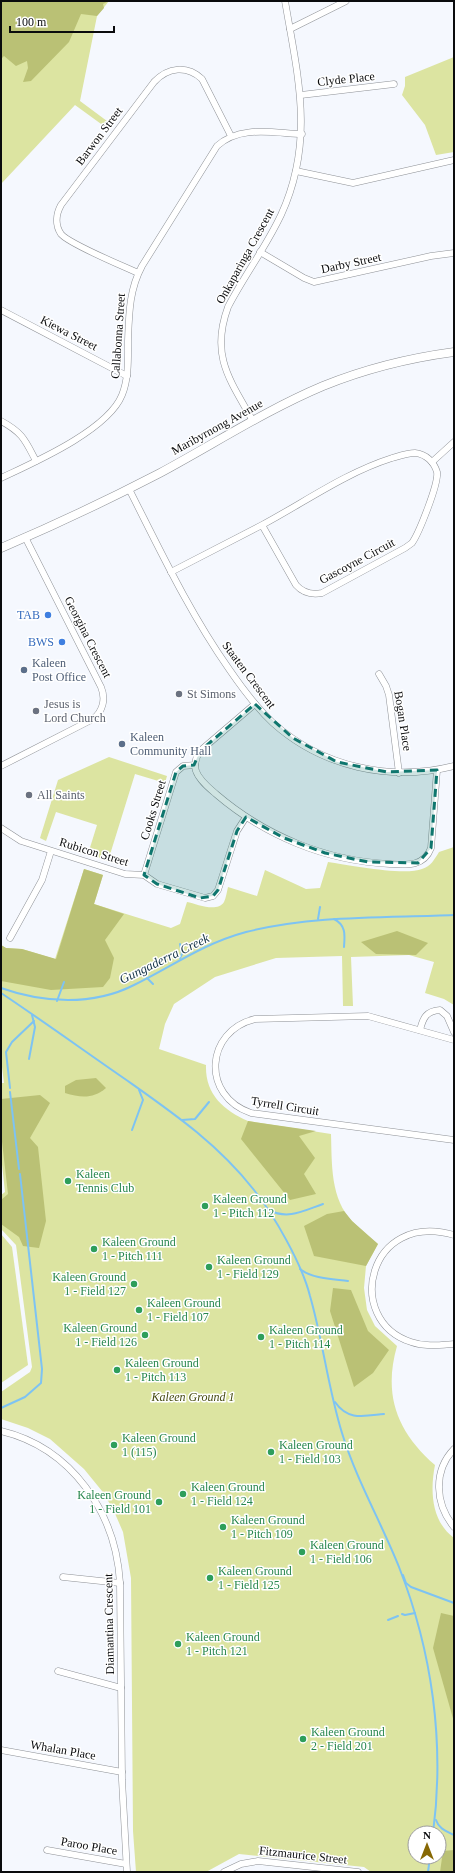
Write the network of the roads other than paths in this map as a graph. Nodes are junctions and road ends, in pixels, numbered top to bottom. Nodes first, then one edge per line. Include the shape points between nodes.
1 (285, 1) edge
2 (346, 1) edge
3 (290, 29) junction
4 (394, 84) dead end
5 (301, 95) junction
6 (302, 134) junction
7 (230, 136) junction
8 (454, 160) edge
9 (296, 171) junction
10 (260, 252) junction
11 (454, 253) edge
12 (138, 274) junction
13 (1, 310) edge
14 (454, 352) edge
15 (127, 376) junction
16 (1, 421) edge
17 (253, 421) junction
18 (454, 442) edge
19 (36, 461) junction
20 (432, 462) junction
21 (1, 478) edge
22 (129, 489) junction
23 (262, 525) junction
24 (25, 537) junction
25 (1, 548) edge
26 (171, 572) junction
27 (379, 674) dead end
28 (255, 704) junction
29 (195, 765) junction
30 (1, 766) edge
31 (454, 766) edge
32 (437, 770) junction
33 (399, 773) junction
34 (246, 817) junction
35 (1, 828) edge
36 (51, 851) junction
37 (144, 875) junction
38 (10, 938) dead end
39 (420, 1030) junction
40 (454, 1032) edge
41 (454, 1040) edge
42 (454, 1140) edge
43 (454, 1235) edge
44 (454, 1344) edge
45 (1, 1431) edge
46 (454, 1449) edge
47 (454, 1527) edge
48 (63, 1577) dead end
49 (120, 1583) junction
50 (58, 1671) dead end
51 (121, 1688) junction
52 (1, 1750) edge
53 (122, 1772) junction
54 (47, 1850) dead end
55 (126, 1864) junction
56 (127, 1872) edge
57 (224, 1872) edge
58 (358, 1872) edge

1 - 3 street, Onkaparinga Crescent
2 - 3 street
3 - 5 street, Onkaparinga Crescent
4 - 5 street, Clyde Place
5 - 6 street, Onkaparinga Crescent
6 - 7 street, Callabonna Street via 248,132
6 - 9 street, Onkaparinga Crescent
7 - 12 street, Callabonna Street via 210,154
7 - 12 street, Barwon Street via 202,79 185,70 175,69 166,72 154,82 61,205 57,223 64,237
8 - 9 street via 353,183
9 - 10 street, Onkaparinga Crescent via 281,215
10 - 11 street, Darby Street via 314,282
10 - 17 street, Onkaparinga Crescent via 228,307 222,321 220,336 224,366
12 - 15 street, Callabonna Street via 131,296
13 - 15 street, Kiewa Street
14 - 17 street, Maribyrnong Avenue via 398,362 354,375 304,394
15 - 19 street, Callabonna Street via 118,403 105,419
16 - 19 street via 19,432
17 - 22 street, Maribyrnong Avenue
18 - 20 street
19 - 21 street, Callabonna Street
20 - 23 street via 415,454 382,461 346,477
20 - 23 street, Gascoyne Circuit via 437,472 437,483 412,543 322,593 310,594 296,585
22 - 24 street, Maribyrnong Avenue
22 - 26 street, Staaten Crescent
23 - 26 street
24 - 25 street, Maribyrnong Avenue
24 - 30 street, Georgina Crescent via 101,687 103,702 101,710 93,719
26 - 28 street, Staaten Crescent via 208,637
27 - 33 street, Bogan Place via 389,695
28 - 29 street via 200,751
28 - 33 street, Staaten Crescent via 282,731 326,757 362,769
29 - 34 street via 201,779
29 - 37 street, Cooks Street via 183,766 176,772
31 - 32 street, Staaten Crescent
32 - 33 street, Staaten Crescent
32 - 34 street via 431,848 424,859 415,864 368,862 325,853 284,838
34 - 37 street, Rubicon Street via 237,831 218,890 213,896 200,898 155,883
35 - 36 street, Rubicon Street via 17,840
36 - 37 street, Rubicon Street via 125,874
36 - 38 street via 42,880
39 - 40 street via 424,1016 440,1010 447,1016
39 - 41 street, Tyrrell Circuit
39 - 42 street, Tyrrell Circuit via 376,1017 255,1019 238,1026 224,1038 217,1055 216,1074 229,1101 251,1113
43 - 44 street via 425,1231 399,1239 388,1247 380,1258 372,1284 377,1311 393,1332 405,1340 418,1344
45 - 49 street, Diamantina Crescent via 46,1451 73,1472 88,1489 100,1508 113,1539
46 - 47 street via 442,1469 439,1489 443,1509
48 - 49 street
49 - 51 street, Diamantina Crescent
50 - 51 street
51 - 53 street, Diamantina Crescent
52 - 53 street, Whalan Place
53 - 55 street, Diamantina Crescent
54 - 55 street, Paroo Place
55 - 56 street, Diamantina Crescent
57 - 58 street, Fitzmaurice Street via 241,1864 258,1861

